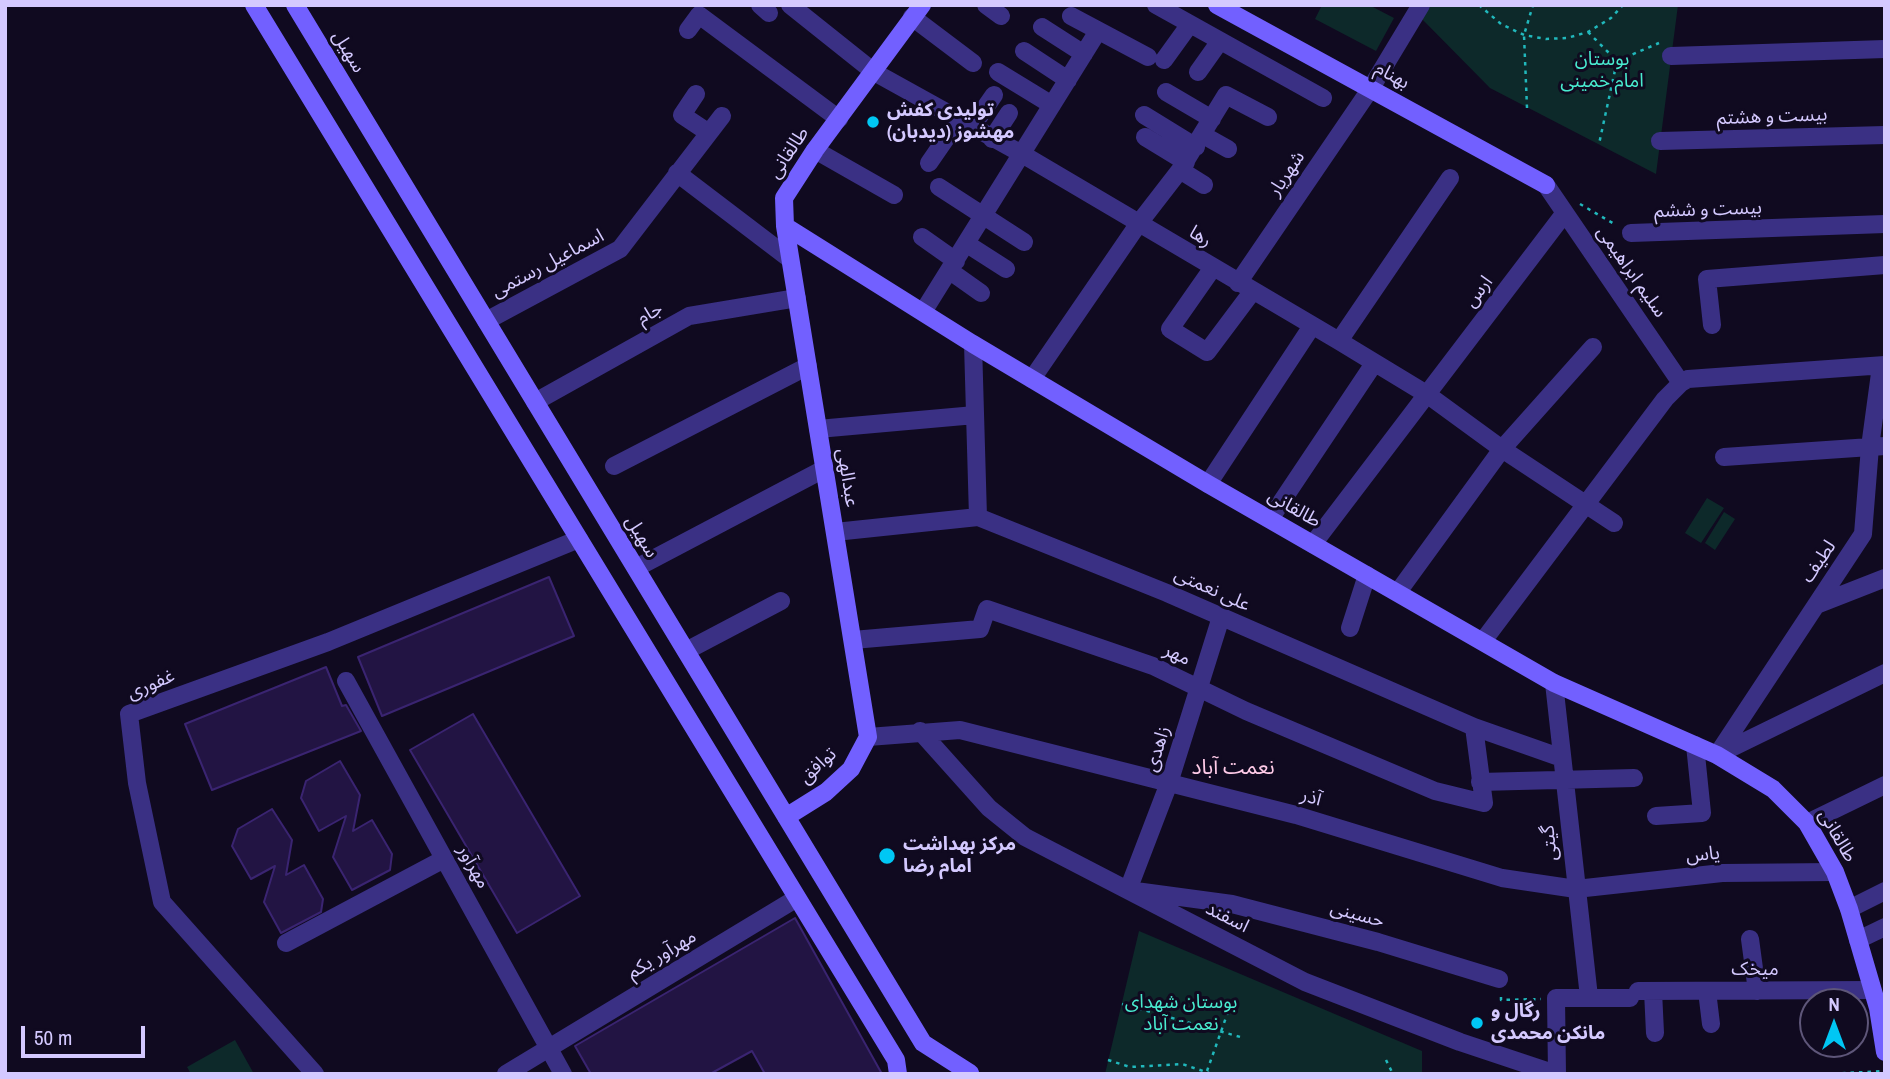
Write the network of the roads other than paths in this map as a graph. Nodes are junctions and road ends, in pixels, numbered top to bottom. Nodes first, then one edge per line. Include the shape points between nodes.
1 (254, 5) edge
2 (295, 5) edge
3 (790, 5) edge
4 (1156, 5) edge
5 (1217, 5) edge
6 (1421, 5) edge
7 (917, 11) edge
8 (1070, 16) dead end
9 (1190, 24) junction
10 (1042, 27) dead end
11 (688, 30) dead end
12 (1098, 31) junction
13 (1220, 41) junction
14 (1666, 49) road end
15 (1885, 50) edge
16 (1024, 51) dead end
17 (1083, 54) junction
18 (973, 63) dead end
19 (874, 72) junction
20 (998, 72) dead end
21 (1198, 72) dead end
22 (1068, 80) junction
23 (1371, 88) junction
24 (1166, 92) dead end
25 (696, 94) dead end
26 (994, 95) dead end
27 (1323, 98) dead end
28 (1052, 104) junction
29 (1009, 113) dead end
30 (1144, 115) dead end
31 (722, 116) dead end
32 (1268, 117) dead end
33 (838, 119) junction
34 (1212, 119) junction
35 (964, 124) junction
36 (709, 133) junction
37 (1885, 135) edge
38 (1145, 137) dead end
39 (992, 139) junction
40 (1661, 141) dead end
41 (1228, 149) dead end
42 (815, 150) junction
43 (1022, 154) junction
44 (1191, 154) junction
45 (929, 163) dead end
46 (677, 173) junction
47 (1450, 178) dead end
48 (1204, 185) dead end
49 (1546, 185) joint
50 (939, 187) dead end
51 (894, 195) dead end
52 (1571, 208) junction
53 (984, 215) junction
54 (1139, 223) junction
55 (1885, 224) edge
56 (785, 226) junction
57 (1631, 233) road end
58 (922, 237) dead end
59 (1024, 242) dead end
60 (967, 244) junction
61 (790, 259) junction
62 (1885, 265) edge
63 (953, 266) junction
64 (1006, 269) dead end
65 (1213, 269) junction
66 (1245, 288) junction
67 (981, 293) dead end
68 (797, 298) junction
69 (923, 312) junction
70 (486, 321) junction
71 (1712, 325) dead end
72 (1312, 326) junction
73 (1339, 341) junction
74 (973, 344) junction
75 (1593, 347) dead end
76 (1373, 365) junction
77 (808, 366) junction
78 (1883, 366) edge
79 (1032, 379) junction
80 (1685, 381) junction
81 (1428, 395) junction
82 (535, 402) junction
83 (975, 415) junction
84 (818, 429) junction
85 (1877, 446) edge
86 (1502, 449) junction
87 (1724, 457) dead end
88 (614, 466) dead end
89 (824, 469) junction
90 (1208, 484) junction
91 (1587, 506) junction
92 (978, 517) junction
93 (1270, 519) junction
94 (1614, 523) dead end
95 (835, 532) junction
96 (579, 539) junction
97 (1313, 544) junction
98 (636, 568) junction
99 (1367, 575) junction
100 (1885, 578) edge
101 (1398, 592) junction
102 (781, 601) dead end
103 (1816, 605) junction
104 (1221, 617) junction
105 (1350, 628) dead end
106 (853, 640) junction
107 (1483, 641) junction
108 (686, 651) junction
109 (1885, 673) edge
110 (346, 681) dead end
111 (1554, 683) junction
112 (1200, 688) junction
113 (1474, 727) junction
114 (920, 730) junction
115 (868, 737) junction
116 (1695, 745) junction
117 (1717, 755) junction
118 (1562, 758) junction
119 (1634, 778) dead end
120 (1564, 780) junction
121 (1480, 782) junction
122 (1169, 783) junction
123 (1885, 785) edge
124 (1657, 816) dead end
125 (786, 817) junction
126 (1807, 823) junction
127 (444, 859) junction
128 (1835, 872) junction
129 (1576, 889) junction
130 (1128, 890) junction
131 (1885, 891) edge
132 (797, 898) junction
133 (1849, 909) junction
134 (1885, 927) edge
135 (1750, 939) dead end
136 (1858, 940) junction
137 (286, 943) dead end
138 (1499, 979) road end
139 (1872, 990) junction
140 (1757, 991) junction
141 (1707, 992) junction
142 (1640, 993) junction
143 (1589, 998) junction
144 (1881, 1007) edge
145 (1711, 1024) dead end
146 (1655, 1033) dead end
147 (549, 1048) junction
148 (1885, 1052) edge
149 (897, 1067) edge
150 (969, 1073) edge
151 (316, 1074) edge
152 (506, 1074) edge
153 (563, 1074) edge
154 (1556, 1074) edge

1 - 96 street
2 - 70 street, سهیل
3 - 19 street, رها
4 - 9 street
5 - 23 street, بهنام
6 - 23 street, شهریار
7 - 18 street
7 - 19 street, طالقانی
8 - 12 street
9 - 12 street via 1156,59
9 - 13 street
10 - 17 street
11 - 33 street via 699,15
12 - 17 street
13 - 21 street
13 - 27 street
14 - 15 street
16 - 22 street
17 - 22 street
19 - 33 street, طالقانی
19 - 35 street, رها
20 - 28 street
22 - 28 street
23 - 49 street, بهنام
23 - 66 street, شهریار
24 - 34 street
25 - 36 street via 682,115
26 - 35 street
28 - 43 street
29 - 39 street
30 - 44 street
31 - 36 street, اسماعیل رستمی
32 - 34 street via 1226,95
33 - 42 street, طالقانی
34 - 44 street
35 - 39 street, رها
35 - 45 street
36 - 46 street, اسماعیل رستمی
37 - 40 street, بیست و هشتم
38 - 44 street
39 - 43 street, رها
41 - 44 street
42 - 51 street
42 - 56 street, طالقانی via 784,198
43 - 53 street
43 - 54 street, رها
44 - 48 street
44 - 54 street
46 - 61 street
46 - 70 street, اسماعیل رستمی via 620,249
47 - 73 street
49 - 52 street, سلیم ابراهیمی
50 - 53 street
52 - 80 street, سلیم ابراهیمی
52 - 81 street, ارس
53 - 59 street
53 - 60 street
54 - 65 street, رها
54 - 79 street
55 - 57 street, بیست و ششم
56 - 61 street, عبدالهی
56 - 69 street, طالقانی
58 - 63 street
60 - 63 street
60 - 64 street
61 - 68 street, عبدالهی
62 - 71 street via 1707,279
63 - 67 street
63 - 69 street
65 - 66 street, رها
65 - 66 street, شهریار via 1170,329 1207,352
66 - 72 street, رها
68 - 77 street, عبدالهی
68 - 82 street, جام via 689,317
69 - 74 street, طالقانی
70 - 82 street, سهیل
72 - 73 street, رها
72 - 90 street
73 - 76 street, رها
74 - 79 street, طالقانی
74 - 83 street
75 - 86 street
76 - 81 street, رها
76 - 93 street
77 - 84 street, عبدالهی
77 - 88 street
78 - 80 street
78 - 85 street, لطیف
79 - 90 street, طالقانی
80 - 91 street via 1665,399
81 - 86 street, رها
81 - 97 street, ارس
82 - 98 street, سهیل
83 - 84 street
83 - 92 street
84 - 89 street, عبدالهی
85 - 87 street
85 - 103 street, لطیف via 1863,534
86 - 91 street, رها
86 - 101 street
89 - 95 street, عبدالهی
89 - 98 street
90 - 93 street, طالقانی
91 - 94 street, رها
91 - 107 street
92 - 95 street, علی نعمتی
92 - 104 street, علی نعمتی
93 - 97 street, طالقانی
95 - 106 street, عبدالهی
96 - 132 street
96 - 151 street, غفوری via 328,642 129,714 137,783 162,902
97 - 99 street, طالقانی
98 - 108 street, سهیل
99 - 101 street, طالقانی
99 - 105 street
100 - 103 street
101 - 107 street, طالقانی
102 - 108 street
103 - 117 street, لطیف
104 - 112 street, زاهدی
104 - 113 street, علی نعمتی
106 - 112 street, مهر via 981,629 987,609 1153,666
106 - 115 street, عبدالهی
107 - 111 street, طالقانی
108 - 125 street, سهیل
109 - 117 street
110 - 127 street, مهرآور
111 - 116 street, طالقانی
111 - 118 street, گیتی
112 - 121 street, مهر via 1435,791 1484,803
112 - 122 street, زاهدی
113 - 118 street, علی نعمتی
113 - 121 street
114 - 115 street, آذر
114 - 122 street, آذر via 960,730
114 - 130 street, اسفند via 989,808 1025,837
115 - 125 street, توافق via 851,769 826,792
116 - 117 street, طالقانی
116 - 124 street via 1702,813
117 - 126 street, طالقانی via 1773,789
118 - 120 street, گیتی
119 - 120 street
120 - 121 street
120 - 129 street, گیتی
122 - 129 street, آذر via 1296,815 1502,878
122 - 130 street, زاهدی
123 - 126 street
125 - 150 street, سهیل via 923,1043
126 - 128 street, طالقانی
127 - 137 street
127 - 147 street, مهرآور
128 - 129 street, یاس via 1722,873
128 - 133 street, طالقانی
129 - 143 street, گیتی
130 - 138 street, حسینی via 1232,904
130 - 154 street, اسفند via 1305,982
131 - 133 street
132 - 147 street, مهرآور یکم
132 - 149 street
133 - 136 street, طالقانی
134 - 136 street
135 - 140 street
136 - 139 street, طالقانی
139 - 140 street, میخک
139 - 144 street, طالقانی
140 - 141 street, میخک
141 - 142 street, میخک
141 - 145 street
142 - 143 street, میخک
142 - 146 street
143 - 154 street, میخک via 1556,998
144 - 148 street, طالقانی
147 - 152 street, مهرآور یکم
147 - 153 street, مهرآور

